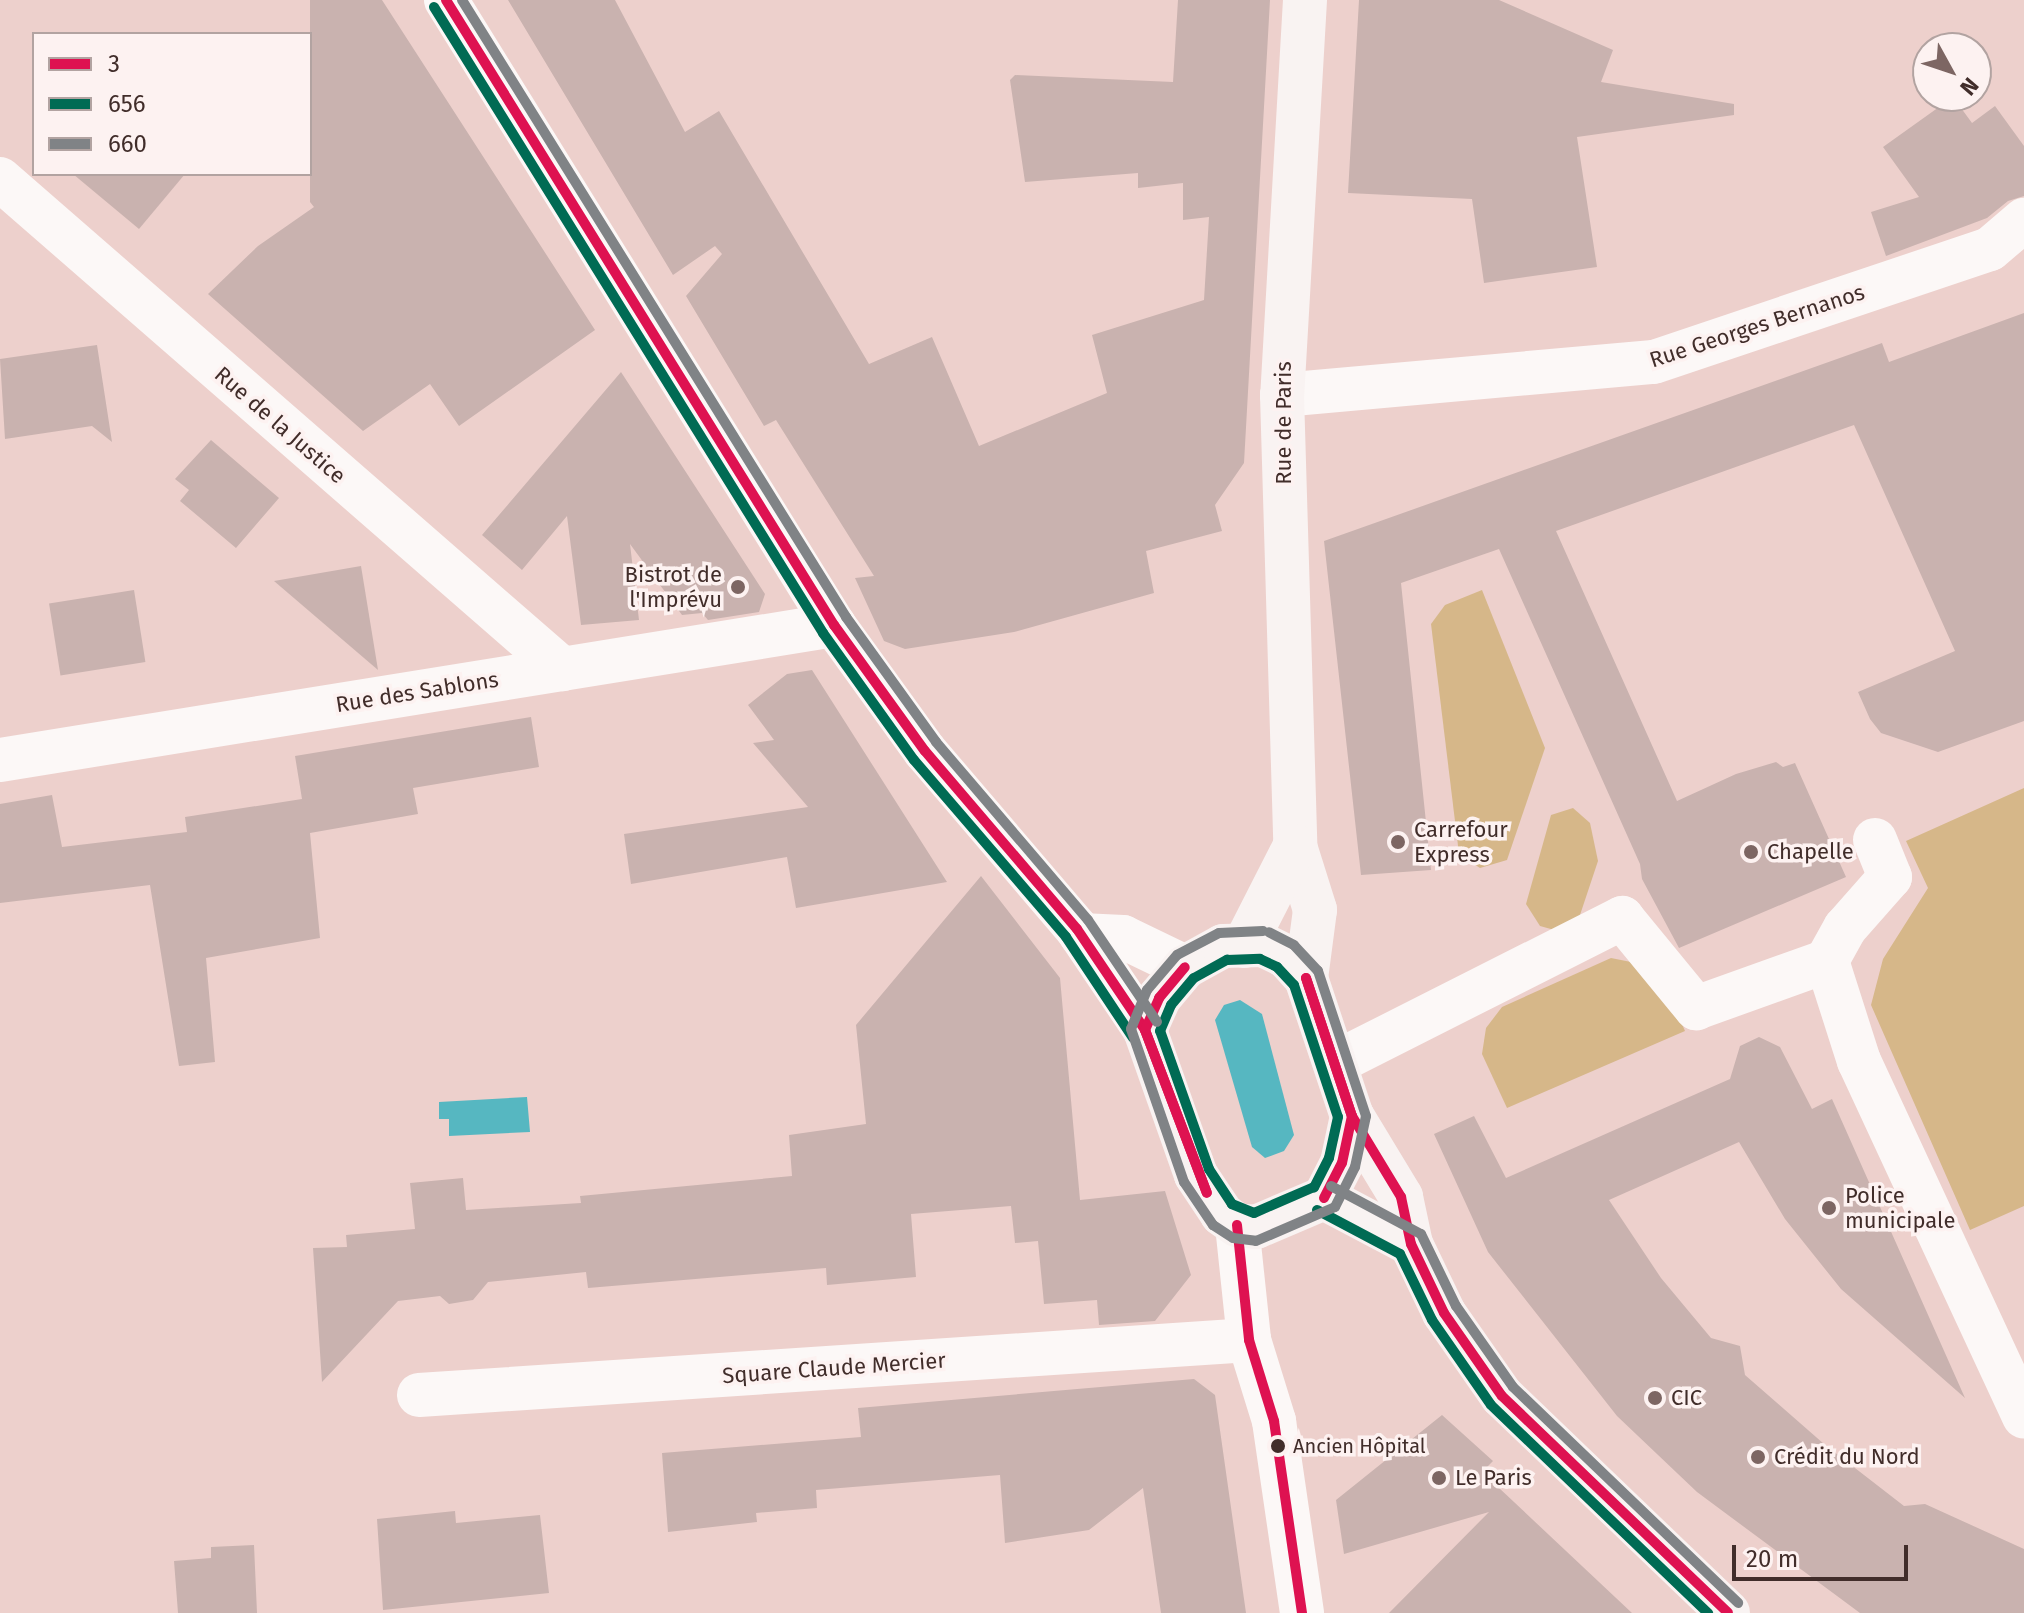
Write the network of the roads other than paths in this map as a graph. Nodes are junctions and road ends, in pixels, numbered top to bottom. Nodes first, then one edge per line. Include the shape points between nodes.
1 (446, 0) edge
2 (1305, 0) edge
3 (0, 179) edge
4 (2024, 220) edge
5 (1282, 395) junction
6 (834, 625) junction
7 (562, 669) junction
8 (0, 760) edge
9 (1875, 840) dead end
10 (1295, 846) junction
11 (1081, 935) junction
12 (1244, 946) junction
13 (1827, 961) junction
14 (1185, 967) junction
15 (1306, 978) junction
16 (1145, 1030) junction
17 (1335, 1063) junction
18 (1352, 1116) junction
19 (1324, 1198) junction
20 (1237, 1225) junction
21 (1411, 1244) junction
22 (1249, 1340) junction
23 (419, 1395) dead end
24 (2024, 1417) edge
25 (1302, 1613) edge
26 (1728, 1613) edge

1 - 6 street
2 - 5 street, Rue de Paris
3 - 7 street, Rue de la Justice
4 - 5 street, Rue Georges Bernanos via 1990,249 1654,362
5 - 10 street, Rue de Paris
6 - 7 street, Rue des Sablons
6 - 11 street via 925,751
7 - 8 street, Rue des Sablons
9 - 13 street via 1890,877 1845,928
10 - 12 street, Rue de Paris
10 - 15 street, Rue de Paris via 1315,910
11 - 14 street via 1123,937
11 - 16 street
12 - 14 street via 1223,946
12 - 15 street via 1263,945 1286,956
13 - 17 street via 1696,1008 1622,918
13 - 24 street via 1859,1061
14 - 16 street via 1159,998
15 - 17 street
16 - 20 street via 1196,1175 1222,1214
17 - 18 street
18 - 19 street via 1342,1163
18 - 21 street via 1401,1197
19 - 20 street via 1275,1223
19 - 21 street
20 - 22 street
21 - 26 street via 1444,1313 1502,1396
22 - 23 street, Square Claude Mercier
22 - 25 street via 1274,1421

